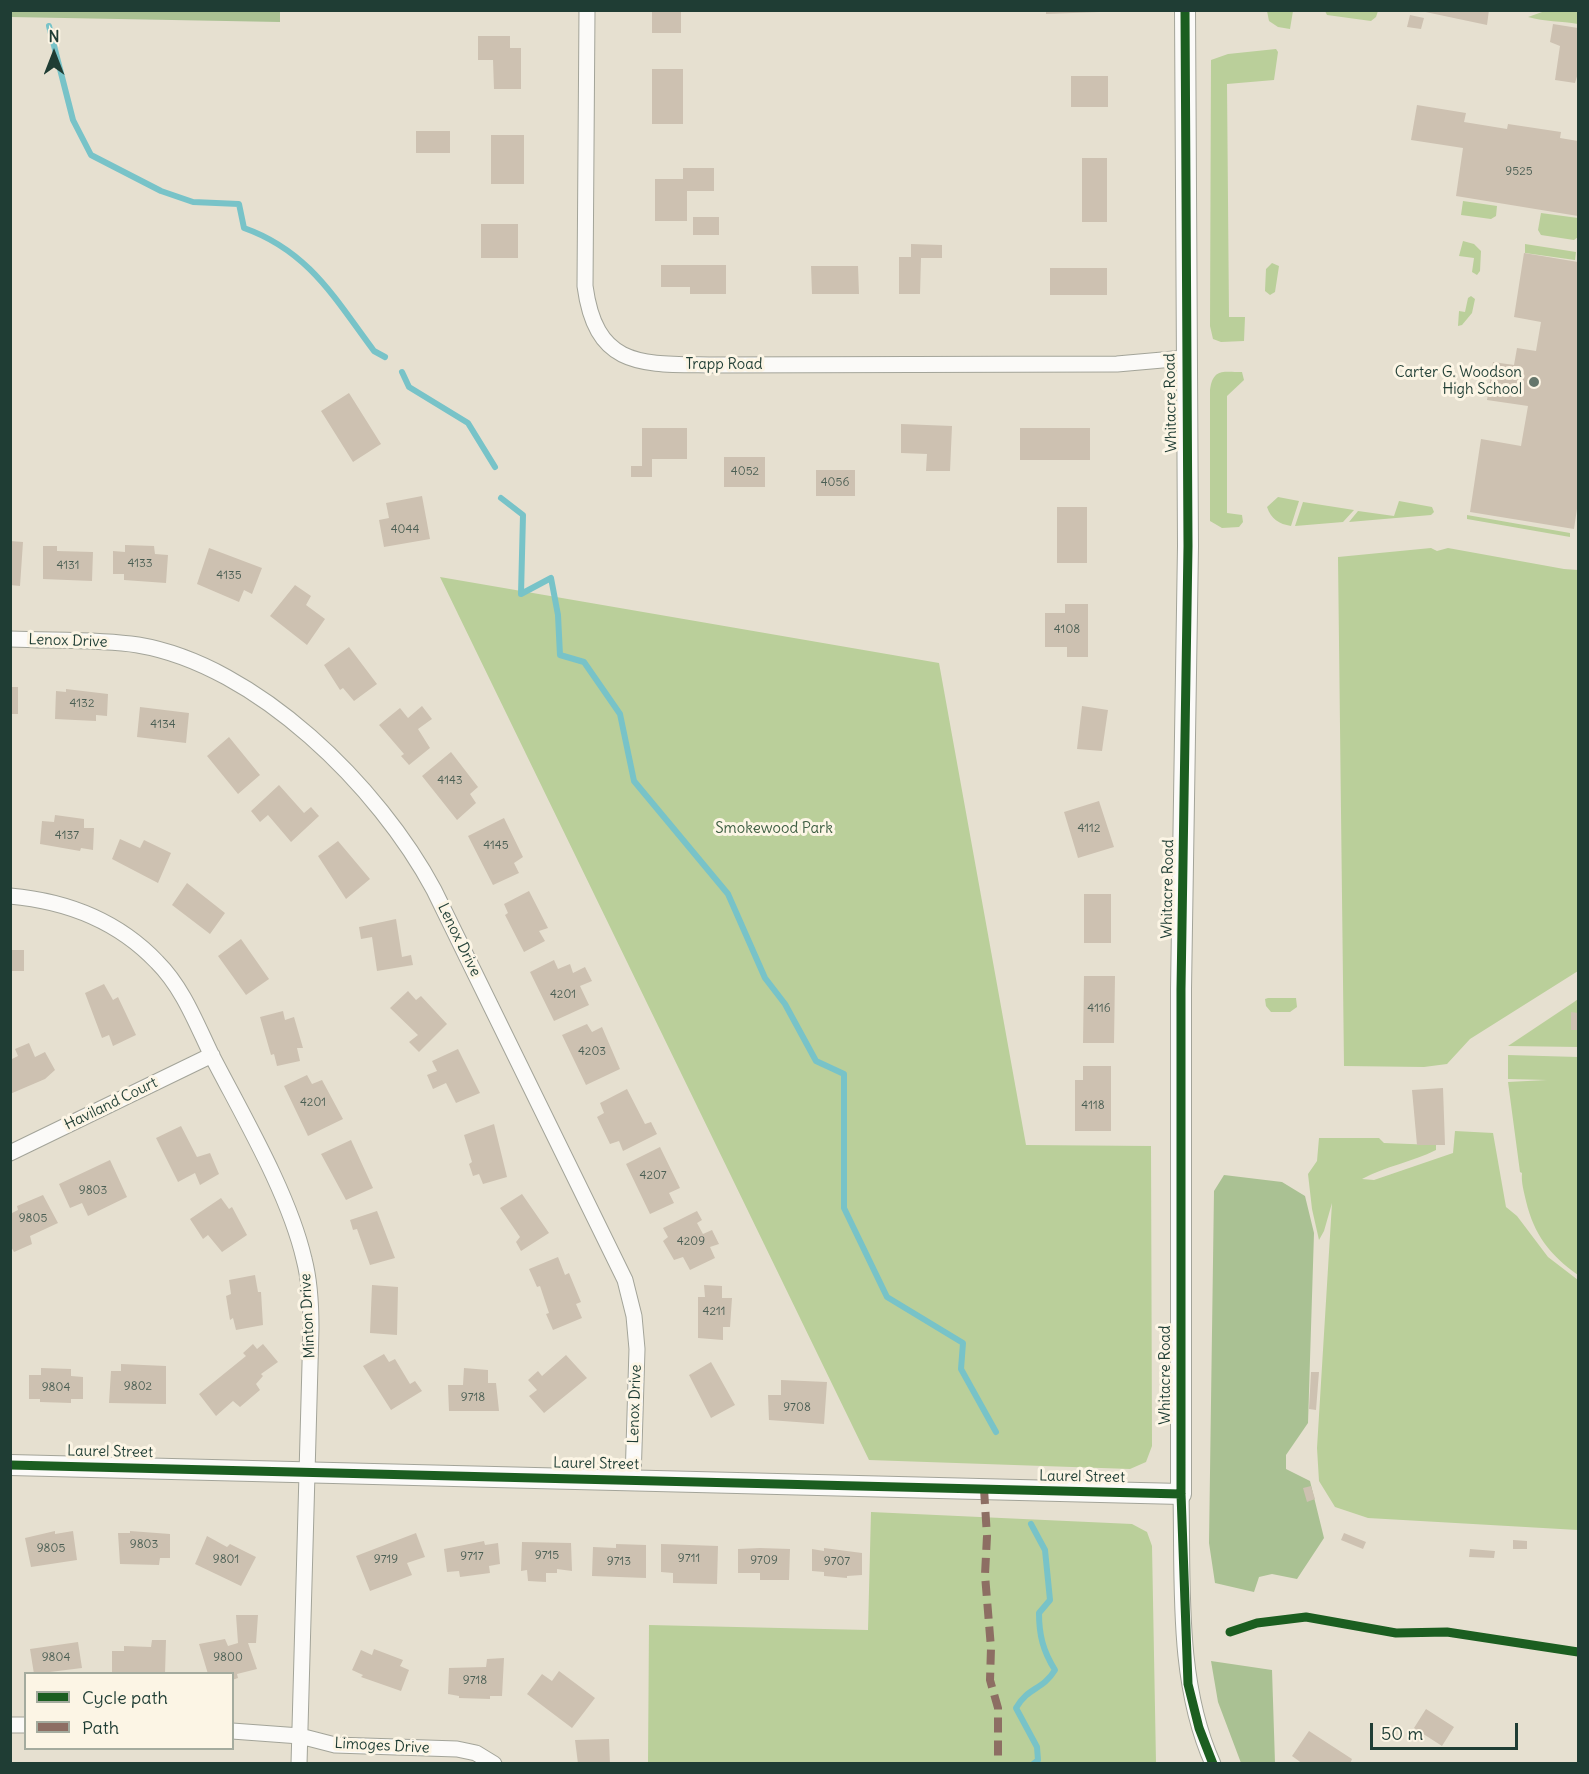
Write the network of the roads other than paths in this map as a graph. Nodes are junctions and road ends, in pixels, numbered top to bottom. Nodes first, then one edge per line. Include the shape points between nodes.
1 (586, 10) edge
2 (1185, 10) edge
3 (1185, 358) junction
4 (10, 639) edge
5 (10, 896) edge
6 (212, 1055) junction
7 (10, 1153) edge
8 (10, 1465) edge
9 (308, 1472) junction
10 (633, 1480) junction
11 (1181, 1494) junction
12 (234, 1731) edge
13 (300, 1736) junction
14 (299, 1764) edge
15 (494, 1764) edge
16 (1213, 1764) edge

1 - 3 street, Trapp Road via 585,286 595,327 619,353 650,364 709,365 1117,364
2 - 3 street, Whitacre Road
3 - 11 street, Whitacre Road via 1188,546 1181,989
4 - 10 street, Lenox Drive via 138,645 206,667 282,715 358,783 388,818 434,890 625,1280 637,1348
5 - 6 street, Minton Drive via 35,898 83,911 132,939 172,980
6 - 7 street, Haviland Court
6 - 9 street, Minton Drive via 290,1215 304,1259 311,1328
8 - 9 street, Laurel Street
9 - 10 street, Laurel Street
9 - 13 street, Minton Drive
10 - 11 street, Laurel Street
11 - 16 street, Whitacre Road via 1188,1684
12 - 13 street, Limoges Drive
13 - 14 street, Minton Drive
13 - 15 street, Limoges Drive via 335,1745 457,1749 476,1753

